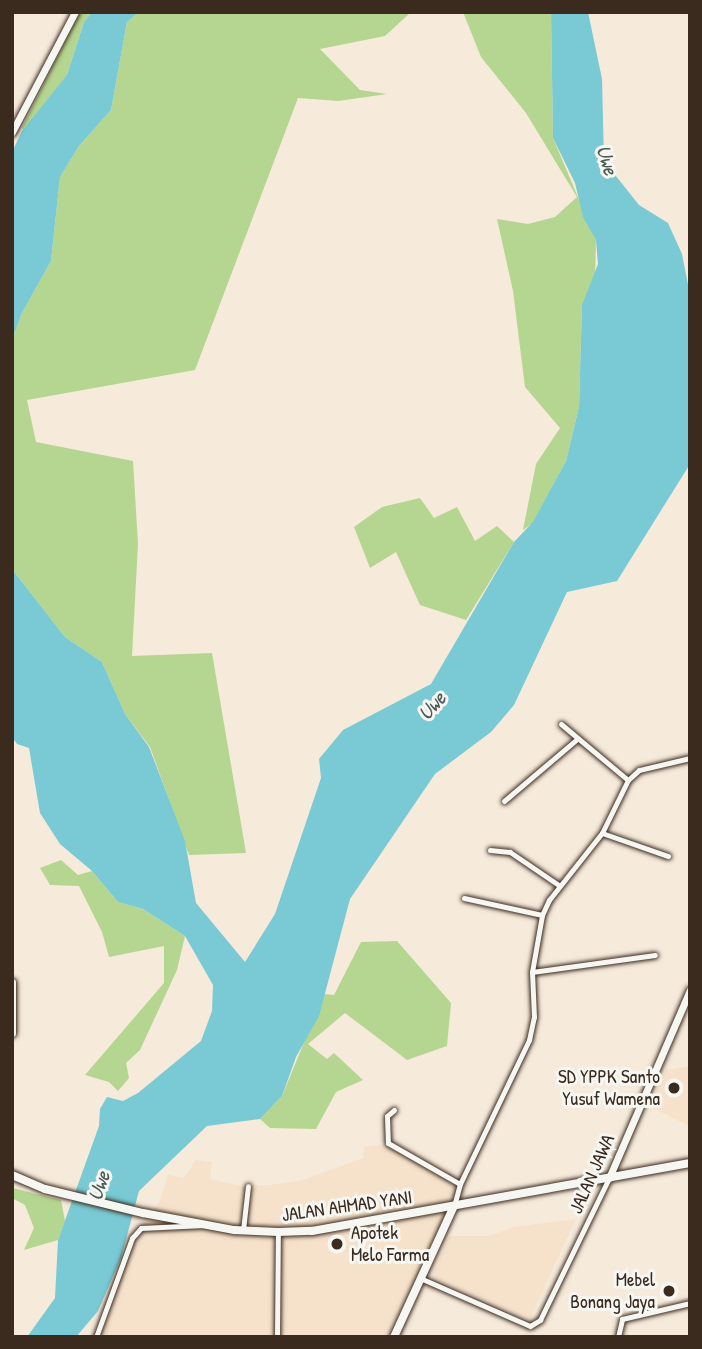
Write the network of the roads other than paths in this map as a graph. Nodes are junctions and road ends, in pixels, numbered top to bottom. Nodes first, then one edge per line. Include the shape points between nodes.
1 (75, 12) edge
2 (12, 132) edge
3 (561, 724) dead end
4 (577, 739) junction
5 (690, 758) edge
6 (628, 780) junction
7 (504, 801) dead end
8 (602, 833) junction
9 (490, 850) dead end
10 (668, 856) dead end
11 (560, 886) junction
12 (464, 898) dead end
13 (542, 915) junction
14 (655, 955) dead end
15 (532, 972) junction
16 (12, 982) edge
17 (690, 990) edge
18 (12, 1033) edge
19 (394, 1110) dead end
20 (690, 1163) edge
21 (12, 1175) edge
22 (609, 1178) junction
23 (460, 1184) junction
24 (248, 1186) dead end
25 (454, 1206) junction
26 (204, 1225) junction
27 (243, 1230) junction
28 (278, 1232) junction
29 (420, 1278) junction
30 (690, 1303) edge
31 (96, 1337) edge
32 (277, 1337) edge
33 (394, 1337) edge
34 (618, 1337) edge

1 - 2 street
3 - 4 street
4 - 6 street
4 - 7 street
5 - 6 street via 639,770
6 - 8 street
8 - 10 street
8 - 11 street
9 - 11 street via 510,852
11 - 13 street
12 - 13 street
13 - 15 street
14 - 15 street
15 - 23 street via 534,1017 529,1040
16 - 18 street
17 - 22 street, JALAN JAWA
19 - 23 street via 387,1116 388,1143
20 - 22 main road, JALAN AHMAD YANI
21 - 26 main road, JALAN AHMAD YANI via 45,1189
22 - 25 main road, JALAN AHMAD YANI
22 - 29 street, JALAN JAWA via 540,1320 530,1326
23 - 25 street
24 - 27 street
25 - 28 main road, JALAN AHMAD YANI via 312,1231
25 - 29 main road
26 - 27 main road, JALAN AHMAD YANI
26 - 31 street via 141,1228 132,1238
27 - 28 main road, JALAN AHMAD YANI
28 - 32 street
29 - 33 main road
30 - 34 street via 622,1319

